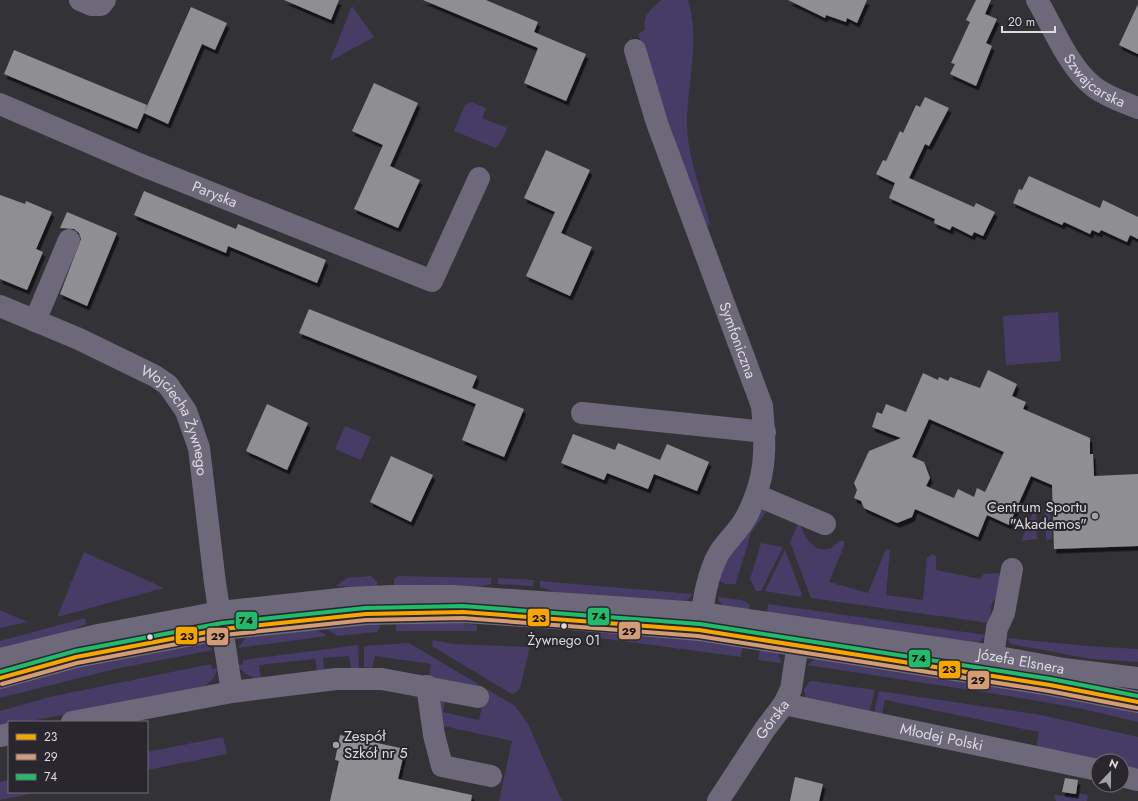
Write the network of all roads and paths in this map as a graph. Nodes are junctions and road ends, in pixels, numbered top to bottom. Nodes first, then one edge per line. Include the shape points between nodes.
1 (80, 0) edge
2 (105, 0) edge
3 (1037, 0) edge
4 (635, 50) dead end
5 (0, 104) edge
6 (1138, 108) edge
7 (479, 178) dead end
8 (69, 240) dead end
9 (2, 313) edge
10 (35, 321) junction
11 (582, 413) dead end
12 (765, 432) junction
13 (756, 495) junction
14 (825, 524) dead end
15 (1012, 569) dead end
16 (221, 620) junction
17 (700, 622) junction
18 (799, 636) junction
19 (993, 656) junction
20 (0, 659) edge
21 (0, 678) edge
22 (1138, 678) edge
23 (427, 686) junction
24 (232, 692) junction
25 (478, 697) dead end
26 (1138, 702) edge
27 (784, 704) junction
28 (77, 721) edge
29 (1090, 768) edge
30 (491, 776) dead end
31 (718, 801) edge

1 - 2 street via 92,5 101,5
3 - 6 street, Szwajcarska via 1076,69 1094,87
4 - 12 street, Symfoniczna via 657,123 762,406
5 - 7 street, Paryska via 139,164 432,281
8 - 10 street
9 - 10 street, Wojciecha Żywnego
10 - 16 street, Wojciecha Żywnego via 155,376 168,385 186,411 199,448
11 - 12 street
12 - 13 street, Symfoniczna via 765,458
13 - 14 street
13 - 17 street, Symfoniczna via 740,528 719,553 713,565
15 - 19 street via 1004,613 997,628
16 - 17 street, Józefa Elsnera via 463,612 571,619
16 - 20 street, Józefa Elsnera via 98,635
16 - 21 street, Józefa Elsnera
16 - 24 street, Wojciecha Żywnego
17 - 18 street, Józefa Elsnera
18 - 19 street, Józefa Elsnera
18 - 26 street, Józefa Elsnera
18 - 27 street, Górska via 791,689
19 - 22 street, Józefa Elsnera via 1064,669
23 - 24 street via 361,678
23 - 25 street
23 - 30 street via 434,735 442,766
24 - 28 street
27 - 29 street, Młodej Polski
27 - 31 street, Górska

